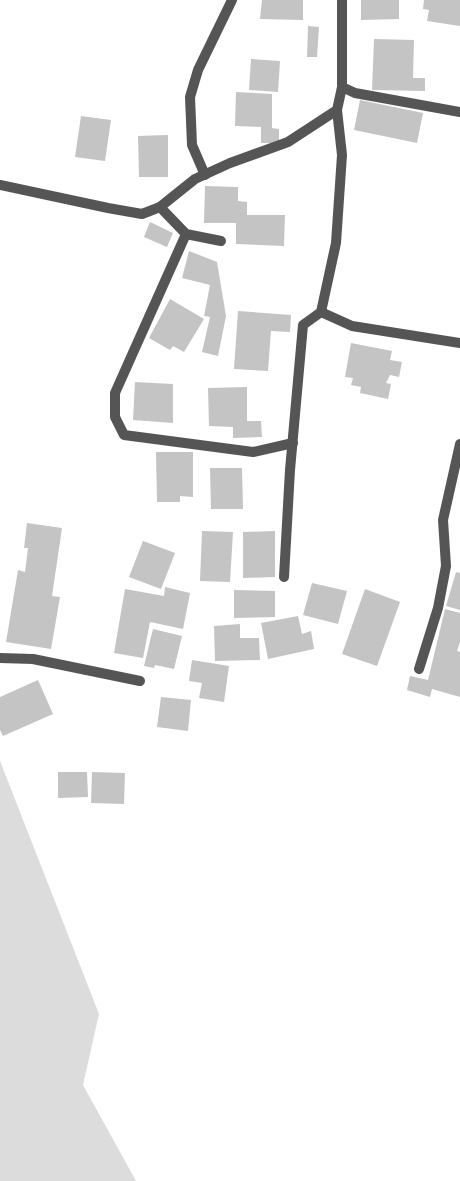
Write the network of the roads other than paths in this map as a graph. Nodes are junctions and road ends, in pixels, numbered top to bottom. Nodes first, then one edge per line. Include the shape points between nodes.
1 (232, 0) edge
2 (342, 0) edge
3 (342, 87) junction
4 (337, 110) junction
5 (460, 112) edge
6 (205, 174) junction
7 (0, 184) edge
8 (160, 207) junction
9 (186, 234) junction
10 (221, 241) dead end
11 (320, 312) junction
12 (460, 343) edge
13 (292, 444) junction
14 (460, 444) edge
15 (284, 577) dead end
16 (0, 658) edge
17 (419, 670) dead end
18 (140, 681) dead end

1 - 6 street via 198,70 190,97 192,145
2 - 3 street
3 - 4 street
3 - 5 street via 355,93
4 - 6 street via 288,142
4 - 11 street via 342,156 336,243
6 - 8 street
7 - 8 street via 142,214
8 - 9 street
9 - 10 street
9 - 13 street via 115,393 115,416 124,434 253,452
11 - 12 street via 352,326
11 - 13 street via 303,325
13 - 15 street
14 - 17 street via 443,520 446,566 438,608
16 - 18 street via 33,659

